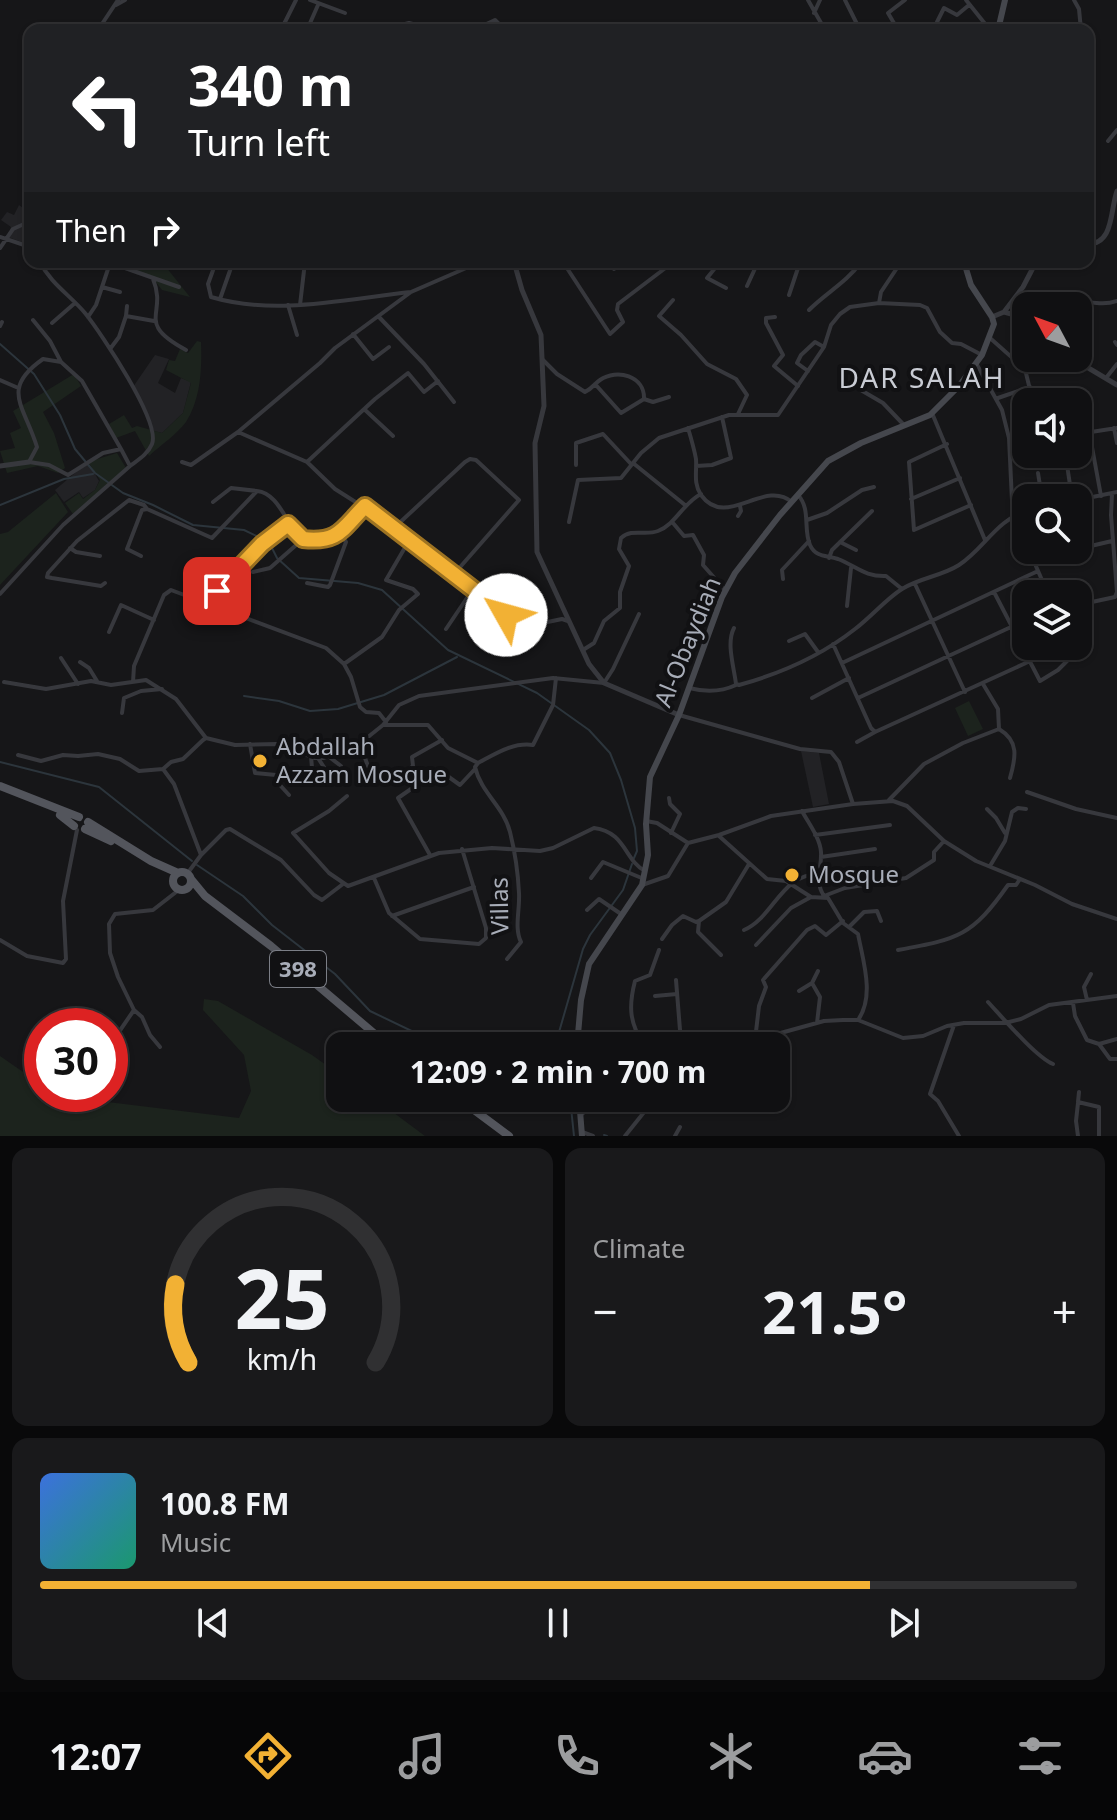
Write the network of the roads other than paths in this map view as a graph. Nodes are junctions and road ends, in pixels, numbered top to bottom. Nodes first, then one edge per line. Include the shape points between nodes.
1 (118, 0) edge
2 (125, 0) edge
3 (296, 0) edge
4 (310, 0) edge
5 (808, 0) edge
6 (820, 0) edge
7 (845, 0) edge
8 (905, 0) edge
9 (1005, 0) edge
10 (1074, 0) edge
11 (967, 2) edge
12 (318, 5) junction
13 (114, 6) junction
14 (345, 13) dead end
15 (814, 13) junction
16 (102, 24) edge
17 (284, 24) edge
18 (310, 24) edge
19 (821, 24) edge
20 (857, 24) edge
21 (894, 24) edge
22 (938, 24) edge
23 (985, 24) edge
24 (999, 24) edge
25 (1080, 24) edge
26 (1117, 130) edge
27 (1108, 141) dead end
28 (1117, 191) edge
29 (24, 224) edge
30 (2, 238) edge
31 (1094, 243) edge
32 (24, 245) edge
33 (0, 248) edge
34 (43, 268) edge
35 (107, 268) edge
36 (125, 268) edge
37 (214, 268) edge
38 (231, 268) edge
39 (304, 268) edge
40 (466, 268) edge
41 (516, 268) edge
42 (567, 268) edge
43 (665, 268) edge
44 (715, 268) edge
45 (755, 268) edge
46 (798, 268) edge
47 (856, 268) edge
48 (897, 268) edge
49 (966, 268) edge
50 (1033, 268) edge
51 (153, 279) junction
52 (747, 286) dead end
53 (102, 287) junction
54 (179, 287) dead end
55 (726, 288) dead end
56 (120, 292) dead end
57 (411, 292) junction
58 (789, 295) dead end
59 (220, 299) junction
60 (673, 300) dead end
61 (1092, 301) edge
62 (1117, 301) edge
63 (75, 303) junction
64 (879, 303) junction
65 (288, 305) junction
66 (300, 305) junction
67 (127, 306) dead end
68 (809, 310) dead end
69 (1004, 312) junction
70 (1012, 312) edge
71 (126, 316) junction
72 (378, 316) junction
73 (88, 317) junction
74 (775, 317) dead end
75 (992, 317) junction
76 (33, 320) dead end
77 (154, 321) junction
78 (52, 323) dead end
79 (353, 334) junction
80 (297, 335) dead end
81 (990, 338) junction
82 (389, 347) dead end
83 (824, 347) junction
84 (110, 349) junction
85 (186, 350) dead end
86 (982, 355) junction
87 (542, 359) junction
88 (61, 362) junction
89 (976, 363) junction
90 (1117, 364) edge
91 (1092, 370) edge
92 (808, 371) junction
93 (1106, 378) junction
94 (0, 380) edge
95 (438, 381) junction
96 (595, 384) junction
97 (1117, 385) edge
98 (798, 386) junction
99 (16, 387) junction
100 (1030, 387) joint
101 (859, 389) dead end
102 (669, 397) dead end
103 (998, 398) junction
104 (644, 399) junction
105 (454, 402) dead end
106 (364, 409) junction
107 (932, 413) junction
108 (738, 414) junction
109 (722, 417) junction
110 (905, 426) junction
111 (688, 428) junction
112 (1116, 428) edge
113 (1092, 431) edge
114 (238, 432) junction
115 (393, 436) dead end
116 (1117, 443) edge
117 (947, 444) junction
118 (1092, 447) edge
119 (121, 449) junction
120 (1010, 451) joint
121 (29, 462) junction
122 (182, 462) dead end
123 (307, 462) junction
124 (632, 464) junction
125 (576, 465) dead end
126 (0, 466) edge
127 (130, 466) junction
128 (696, 466) junction
129 (1038, 473) dead end
130 (960, 478) junction
131 (1013, 484) edge
132 (1040, 484) edge
133 (874, 487) dead end
134 (257, 491) junction
135 (1114, 493) edge
136 (701, 494) junction
137 (798, 495) junction
138 (1101, 496) junction
139 (1092, 498) edge
140 (911, 499) junction
141 (213, 502) dead end
142 (792, 502) junction
143 (685, 505) junction
144 (971, 505) junction
145 (365, 506) junction
146 (740, 506) junction
147 (147, 509) junction
148 (872, 511) dead end
149 (738, 516) dead end
150 (1012, 518) edge
151 (807, 520) junction
152 (569, 522) dead end
153 (673, 523) junction
154 (288, 524) junction
155 (395, 527) junction
156 (341, 533) junction
157 (303, 539) junction
158 (410, 539) junction
159 (809, 541) junction
160 (985, 541) junction
161 (1112, 541) junction
162 (840, 542) junction
163 (1092, 546) edge
164 (70, 548) junction
165 (856, 550) dead end
166 (100, 556) dead end
167 (141, 556) dead end
168 (829, 558) junction
169 (1035, 564) edge
170 (851, 568) junction
171 (1038, 571) junction
172 (253, 572) dead end
173 (454, 574) junction
174 (783, 579) dead end
175 (229, 580) junction
176 (1042, 580) edge
177 (105, 583) dead end
178 (307, 583) dead end
179 (915, 584) junction
180 (473, 589) junction
181 (902, 589) junction
182 (725, 590) junction
183 (245, 591) dead end
184 (994, 592) junction
185 (0, 594) edge
186 (1092, 602) edge
187 (206, 603) junction
188 (847, 606) dead end
189 (639, 614) dead end
190 (154, 620) junction
191 (931, 621) junction
192 (570, 623) junction
193 (1011, 627) joint
194 (734, 628) dead end
195 (446, 629) dead end
196 (109, 632) dead end
197 (789, 641) dead end
198 (833, 644) junction
199 (583, 650) junction
200 (818, 652) junction
201 (949, 656) junction
202 (61, 658) dead end
203 (1069, 660) edge
204 (1028, 661) joint
205 (80, 662) dead end
206 (842, 663) junction
207 (344, 664) junction
208 (556, 678) junction
209 (849, 678) junction
210 (97, 681) junction
211 (4, 682) dead end
212 (133, 682) junction
213 (604, 683) junction
214 (983, 683) junction
215 (78, 684) junction
216 (736, 685) junction
217 (689, 688) junction
218 (162, 689) junction
219 (965, 692) junction
220 (812, 698) dead end
221 (858, 698) junction
222 (122, 713) dead end
223 (679, 715) junction
224 (384, 723) junction
225 (999, 729) junction
226 (875, 732) junction
227 (206, 738) junction
228 (442, 740) junction
229 (359, 742) junction
230 (857, 742) dead end
231 (250, 744) junction
232 (18, 755) dead end
233 (311, 756) junction
234 (328, 756) junction
235 (318, 758) junction
236 (341, 766) dead end
237 (477, 766) junction
238 (163, 769) junction
239 (371, 774) dead end
240 (446, 775) dead end
241 (322, 777) dead end
242 (1010, 778) dead end
243 (380, 783) dead end
244 (310, 785) dead end
245 (0, 788) edge
246 (411, 789) dead end
247 (1027, 792) dead end
248 (289, 795) dead end
249 (347, 796) dead end
250 (669, 798) dead end
251 (887, 801) junction
252 (853, 804) junction
253 (987, 809) dead end
254 (1026, 809) dead end
255 (802, 811) junction
256 (1117, 818) edge
257 (646, 821) junction
258 (81, 825) junction
259 (890, 825) dead end
260 (671, 834) junction
261 (719, 835) junction
262 (815, 835) junction
263 (1006, 835) junction
264 (944, 841) junction
265 (688, 843) junction
266 (514, 848) junction
267 (462, 849) junction
268 (875, 849) dead end
269 (201, 855) junction
270 (430, 856) junction
271 (821, 857) junction
272 (749, 864) junction
273 (990, 866) junction
274 (819, 874) junction
275 (374, 878) junction
276 (591, 878) dead end
277 (643, 878) junction
278 (1020, 879) junction
279 (181, 881) junction
280 (343, 884) junction
281 (791, 884) junction
282 (474, 887) junction
283 (824, 896) junction
284 (811, 897) junction
285 (587, 910) dead end
286 (623, 915) junction
287 (392, 916) junction
288 (1117, 919) edge
289 (699, 921) junction
290 (843, 921) junction
291 (881, 921) dead end
292 (850, 926) junction
293 (744, 930) dead end
294 (662, 939) dead end
295 (0, 940) edge
296 (756, 945) dead end
297 (659, 950) dead end
298 (898, 950) dead end
299 (721, 955) dead end
300 (507, 959) dead end
301 (818, 971) dead end
302 (1091, 974) dead end
303 (676, 980) dead end
304 (812, 983) junction
305 (799, 991) dead end
306 (677, 994) junction
307 (655, 996) dead end
308 (1117, 996) edge
309 (1087, 1000) junction
310 (988, 1002) dead end
311 (1073, 1003) junction
312 (134, 1010) junction
313 (128, 1019) edge
314 (858, 1020) junction
315 (817, 1023) junction
316 (1005, 1023) junction
317 (954, 1025) junction
318 (372, 1032) edge
319 (579, 1032) edge
320 (636, 1032) edge
321 (682, 1032) edge
322 (756, 1032) edge
323 (784, 1032) edge
324 (1117, 1039) edge
325 (1099, 1044) junction
326 (160, 1047) dead end
327 (1117, 1059) edge
328 (1053, 1064) dead end
329 (1079, 1092) dead end
330 (1078, 1102) junction
331 (477, 1112) edge
332 (580, 1112) edge
333 (585, 1112) edge
334 (644, 1112) edge
335 (580, 1116) junction
336 (680, 1127) dead end
337 (582, 1134) edge
338 (509, 1136) edge
339 (593, 1136) edge
340 (625, 1136) edge
341 (675, 1136) edge
342 (959, 1136) edge
343 (1078, 1136) edge
344 (1099, 1136) edge

1 - 13 street
2 - 13 street
3 - 17 street
4 - 12 street
5 - 15 street
6 - 15 street
7 - 20 street
8 - 21 street via 888,13
9 - 24 main road
10 - 25 street
11 - 22 street via 957,15 944,8
11 - 23 street
12 - 14 street
12 - 18 street
13 - 16 street
15 - 19 street
26 - 27 street
28 - 31 street via 1107,235
29 - 30 street
30 - 32 street
30 - 33 street
34 - 63 street
35 - 53 street
36 - 51 street
37 - 59 street via 208,284 211,297
38 - 59 street
39 - 66 street
40 - 57 street
41 - 87 street via 540,327
42 - 43 street via 610,334 623,322 618,304
44 - 55 street via 707,278
45 - 52 street
46 - 58 street
47 - 68 street
48 - 64 street
49 - 75 main road
50 - 69 street
51 - 54 street
51 - 77 street
53 - 56 street
53 - 73 street
57 - 66 street
57 - 72 street
59 - 65 street
60 - 108 street via 659,316 707,364 736,379 747,395
61 - 62 street
63 - 73 street
63 - 78 street
64 - 83 street via 845,310 831,325
64 - 86 street via 927,308 952,343
65 - 66 street
65 - 80 street
67 - 71 street
69 - 70 street
69 - 75 street
71 - 77 street
71 - 84 street
72 - 79 street
72 - 95 street
73 - 84 street
74 - 98 street via 766,318 783,355 774,366
75 - 81 main road, Al-Obaydiah
76 - 88 street
77 - 85 street via 171,342
79 - 82 street via 373,359
79 - 114 street
81 - 86 main road, Al-Obaydiah
81 - 100 street via 1025,369
83 - 92 street
83 - 92 street via 815,342 801,355 797,363
84 - 127 street via 154,434 148,451
86 - 89 main road, Al-Obaydiah
87 - 96 street via 585,392
87 - 192 street via 544,406 535,443 537,552
88 - 99 street via 43,359 26,370
88 - 119 street via 82,381
89 - 103 street
89 - 107 main road, Al-Obaydiah
90 - 93 street
91 - 93 street
92 - 98 street
93 - 97 street
94 - 99 street
95 - 105 street
95 - 106 street via 424,392 408,373
96 - 104 street via 621,413
96 - 104 street via 616,373 632,377
98 - 108 street via 778,415
99 - 121 street via 37,447
100 - 103 street
101 - 110 street via 883,403
102 - 104 street
103 - 120 street
106 - 115 street
106 - 123 street
107 - 110 main road, Al-Obaydiah
107 - 117 street
108 - 109 street
109 - 111 street
109 - 128 street via 731,458
110 - 137 main road, Al-Obaydiah via 839,453
111 - 124 street via 659,438
111 - 128 street
112 - 113 street
112 - 116 street
114 - 122 street via 197,463
114 - 123 street
117 - 130 street
117 - 140 street via 909,462
118 - 138 street
119 - 121 street via 103,453 68,475
119 - 127 street
120 - 131 street
121 - 126 street
123 - 145 street via 335,489
124 - 125 street via 603,434 576,443
124 - 143 street
124 - 152 street via 621,478 578,480
127 - 185 street via 63,525
128 - 136 street
129 - 132 street
130 - 140 street
130 - 144 street
133 - 151 street
134 - 141 street via 231,488
134 - 147 street via 212,538
134 - 154 street via 271,496
135 - 138 street
135 - 161 street
136 - 143 street
136 - 146 street via 712,505
137 - 142 main road, Al-Obaydiah
137 - 151 street
138 - 139 street
140 - 144 street via 914,530
142 - 146 street via 785,495 767,495
142 - 182 main road, Al-Obaydiah
143 - 153 street
144 - 160 street
145 - 155 street
145 - 156 street
146 - 149 street
147 - 164 street via 129,500
147 - 167 street via 142,510 127,549
148 - 162 street
150 - 160 street
151 - 159 street
153 - 182 street via 684,536 696,538 703,565
153 - 199 street via 621,538 619,549 629,566 620,608
154 - 157 street
154 - 175 street
155 - 158 street
155 - 173 street via 465,462 476,460 519,500
156 - 157 street
156 - 178 street via 346,542 330,585
157 - 172 street via 270,568
158 - 173 street
158 - 207 street via 386,580 418,594 399,610 382,637
159 - 168 street via 815,552
159 - 174 street via 782,570
160 - 179 street via 957,567
161 - 163 street
161 - 186 street via 1117,592
162 - 165 street
162 - 168 street
164 - 166 street
164 - 177 street via 47,577
168 - 170 street
169 - 171 street
170 - 181 street via 886,576
170 - 188 street
171 - 176 street
171 - 184 street
173 - 180 street
175 - 183 street
175 - 187 street
179 - 181 street
179 - 191 street
180 - 192 street via 502,614 529,617 538,624 562,619
180 - 195 street
181 - 198 street
182 - 217 main road, Al-Obaydiah
184 - 191 street
184 - 193 street
187 - 190 street via 169,590
187 - 207 street via 326,648
189 - 213 street
190 - 196 street via 121,605
190 - 212 street via 134,666
191 - 201 street
191 - 206 street
192 - 199 street
193 - 201 street
194 - 216 street via 730,635
197 - 200 street via 805,634
198 - 200 street
198 - 206 street
199 - 213 street
200 - 216 street
201 - 219 street
201 - 221 street
202 - 215 street
203 - 204 street via 1043,681
204 - 214 street
205 - 210 street
206 - 209 street
207 - 224 street via 360,707 379,713
208 - 213 street
208 - 224 street via 419,696 399,705
208 - 237 street via 551,712 533,745 509,748
209 - 220 street
209 - 221 street
210 - 212 street
210 - 215 street
211 - 215 street via 46,689
212 - 218 street via 146,680
213 - 223 street
214 - 219 street
214 - 225 street via 998,709
216 - 217 street
217 - 223 main road, Al-Obaydiah
218 - 222 street via 124,698
218 - 227 street
219 - 226 street
221 - 226 street
223 - 252 street via 800,749 831,752
223 - 257 main road, Al-Obaydiah via 650,777
224 - 228 street via 428,725
224 - 229 street
225 - 242 street via 1011,737 1016,755
225 - 251 street via 924,764
226 - 230 street
227 - 231 street
227 - 238 street
228 - 237 street
228 - 243 street via 412,757 409,769
229 - 234 street
229 - 239 street
231 - 233 street via 277,744
231 - 248 street via 255,773 276,775
232 - 238 street via 41,761 98,754 139,771
233 - 235 street
233 - 244 street via 318,780
234 - 235 street
234 - 236 street
235 - 241 street via 329,775
237 - 240 street via 460,785
237 - 266 street, Villas via 478,782 505,816
238 - 269 street
245 - 258 main road, 398
246 - 270 street via 398,798
247 - 256 street
249 - 280 street via 293,833
250 - 260 street via 680,814
251 - 252 street
251 - 264 street via 907,806
252 - 255 street
253 - 263 street
254 - 263 street via 1013,810
255 - 261 street
255 - 262 street
257 - 260 street
257 - 277 main road, Al-Obaydiah
258 - 279 main road, 398
258 - 295 street via 63,901 66,959 63,963 27,956
259 - 262 street
260 - 265 street
261 - 265 street
261 - 272 street
262 - 271 street
263 - 273 street
264 - 273 street
264 - 283 street via 934,860 906,878
265 - 277 street via 668,876
266 - 267 street
266 - 277 street via 540,851 601,829 626,848
266 - 300 street, Villas via 521,942
267 - 270 street
267 - 282 street
268 - 271 street
269 - 279 street
269 - 280 street via 230,829 281,860 322,900
270 - 275 street
271 - 274 street
272 - 281 street via 767,879
272 - 289 street via 726,902
273 - 278 street
274 - 281 street
274 - 283 street
275 - 280 street
275 - 287 street
276 - 277 street via 603,862
277 - 286 main road
278 - 288 street
278 - 298 street via 1008,885 969,931
279 - 312 street via 153,910 115,914 109,924 110,953
279 - 318 main road, 398 via 271,946
281 - 284 street
281 - 293 street
282 - 287 street
282 - 287 street via 487,934 482,943 423,940
283 - 284 street
283 - 290 street
284 - 296 street via 791,908
285 - 286 street via 599,899
286 - 319 main road via 589,964
289 - 294 street via 683,916
289 - 299 street via 698,932
290 - 292 street
290 - 322 street via 826,935 815,926 807,930 763,980
291 - 292 street via 877,911 864,912
292 - 314 street via 858,934 867,983
297 - 320 street via 650,975 637,979 632,991
301 - 304 street
302 - 309 street via 1084,987
303 - 306 street
304 - 305 street
304 - 315 street via 820,997
306 - 307 street
306 - 321 street
308 - 309 street
309 - 311 street
310 - 316 street
311 - 316 street via 1049,1005
311 - 325 street via 1087,1040
312 - 313 street
312 - 326 street
314 - 315 street
314 - 317 street via 903,1038
315 - 323 street
316 - 317 street
316 - 328 street
317 - 342 street via 930,1094
324 - 325 street
325 - 327 street via 1110,1059
329 - 330 street
330 - 343 street
330 - 344 street via 1099,1107
331 - 338 main road
332 - 335 main road
333 - 335 street
334 - 340 street
335 - 337 main road
336 - 341 street
337 - 339 street

